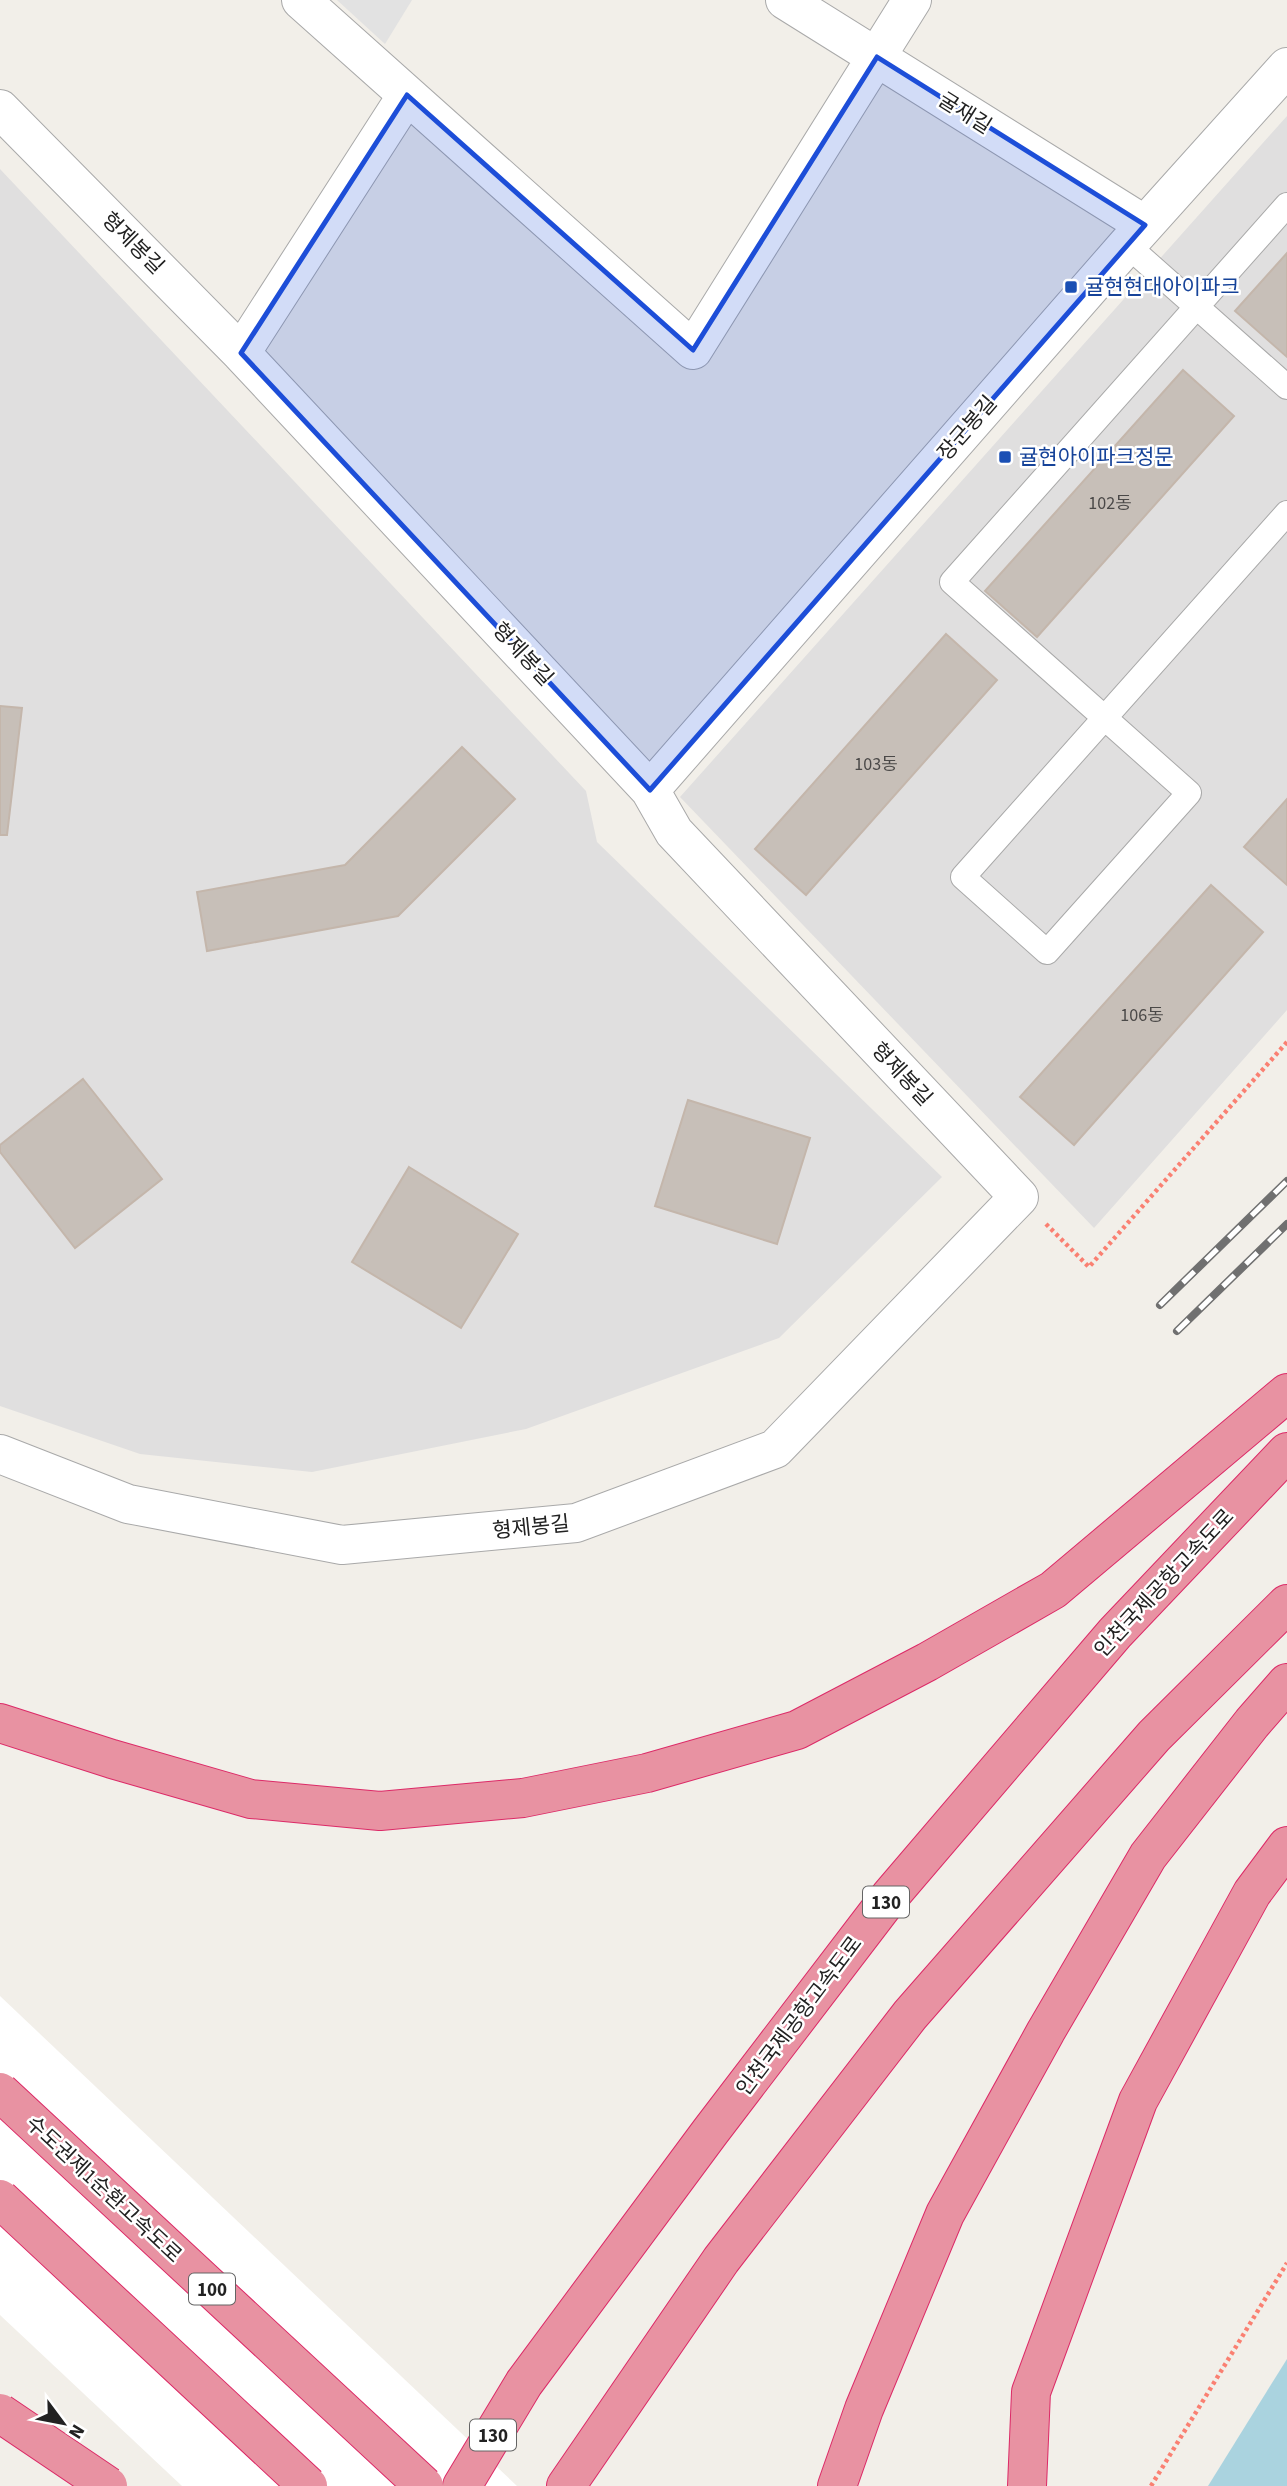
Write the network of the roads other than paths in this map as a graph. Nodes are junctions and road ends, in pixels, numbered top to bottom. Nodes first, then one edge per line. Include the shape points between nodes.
1 (301, 0) edge
2 (785, 0) edge
3 (912, 0) edge
4 (877, 57) junction
5 (1287, 67) edge
6 (407, 94) junction
7 (0, 109) edge
8 (1287, 205) edge
9 (1136, 235) junction
10 (1197, 306) junction
11 (241, 354) junction
12 (1287, 387) edge
13 (1287, 513) edge
14 (1105, 718) junction
15 (650, 790) junction
16 (1287, 1393) edge
17 (1287, 1452) edge
18 (0, 1454) edge
19 (1287, 1604) edge
20 (1287, 1683) edge
21 (0, 1723) edge
22 (1287, 1846) edge
23 (0, 2092) edge
24 (0, 2199) edge
25 (523, 2383) junction
26 (0, 2413) edge
27 (108, 2486) edge
28 (308, 2486) edge
29 (424, 2486) edge
30 (442, 2486) edge
31 (461, 2486) edge
32 (566, 2486) edge
33 (837, 2486) edge
34 (1027, 2486) edge

1 - 6 street
2 - 4 street, 굴재길
3 - 4 street
4 - 6 street via 693,350
4 - 9 street, 굴재길
5 - 9 street, 장군봉길
6 - 11 street
7 - 11 street, 형제봉길
8 - 10 lane
9 - 10 lane
9 - 15 street, 장군봉길
10 - 12 lane
10 - 14 lane via 952,582
11 - 15 street, 형제봉길
13 - 14 lane
14 - 14 lane via 963,877 1047,952 1189,793
15 - 18 street, 형제봉길 via 674,832 1019,1197 775,1449 576,1523 342,1545 128,1504
16 - 21 highway via 1054,1590 797,1730 647,1773 523,1798 380,1811 251,1799
17 - 25 highway, 인천국제공항고속도로 / 130 via 1115,1633 891,1895
19 - 32 highway via 1154,1736 911,2015 721,2260
20 - 33 highway via 1148,1856 1046,2031 945,2214
22 - 34 highway via 1252,1893 1138,2101 1031,2392
23 - 29 highway, 수도권제1순환고속도로 / 100, bridge
24 - 28 highway, bridge
25 - 30 highway
25 - 31 highway, 인천국제공항고속도로 / 130
26 - 27 highway, bridge

